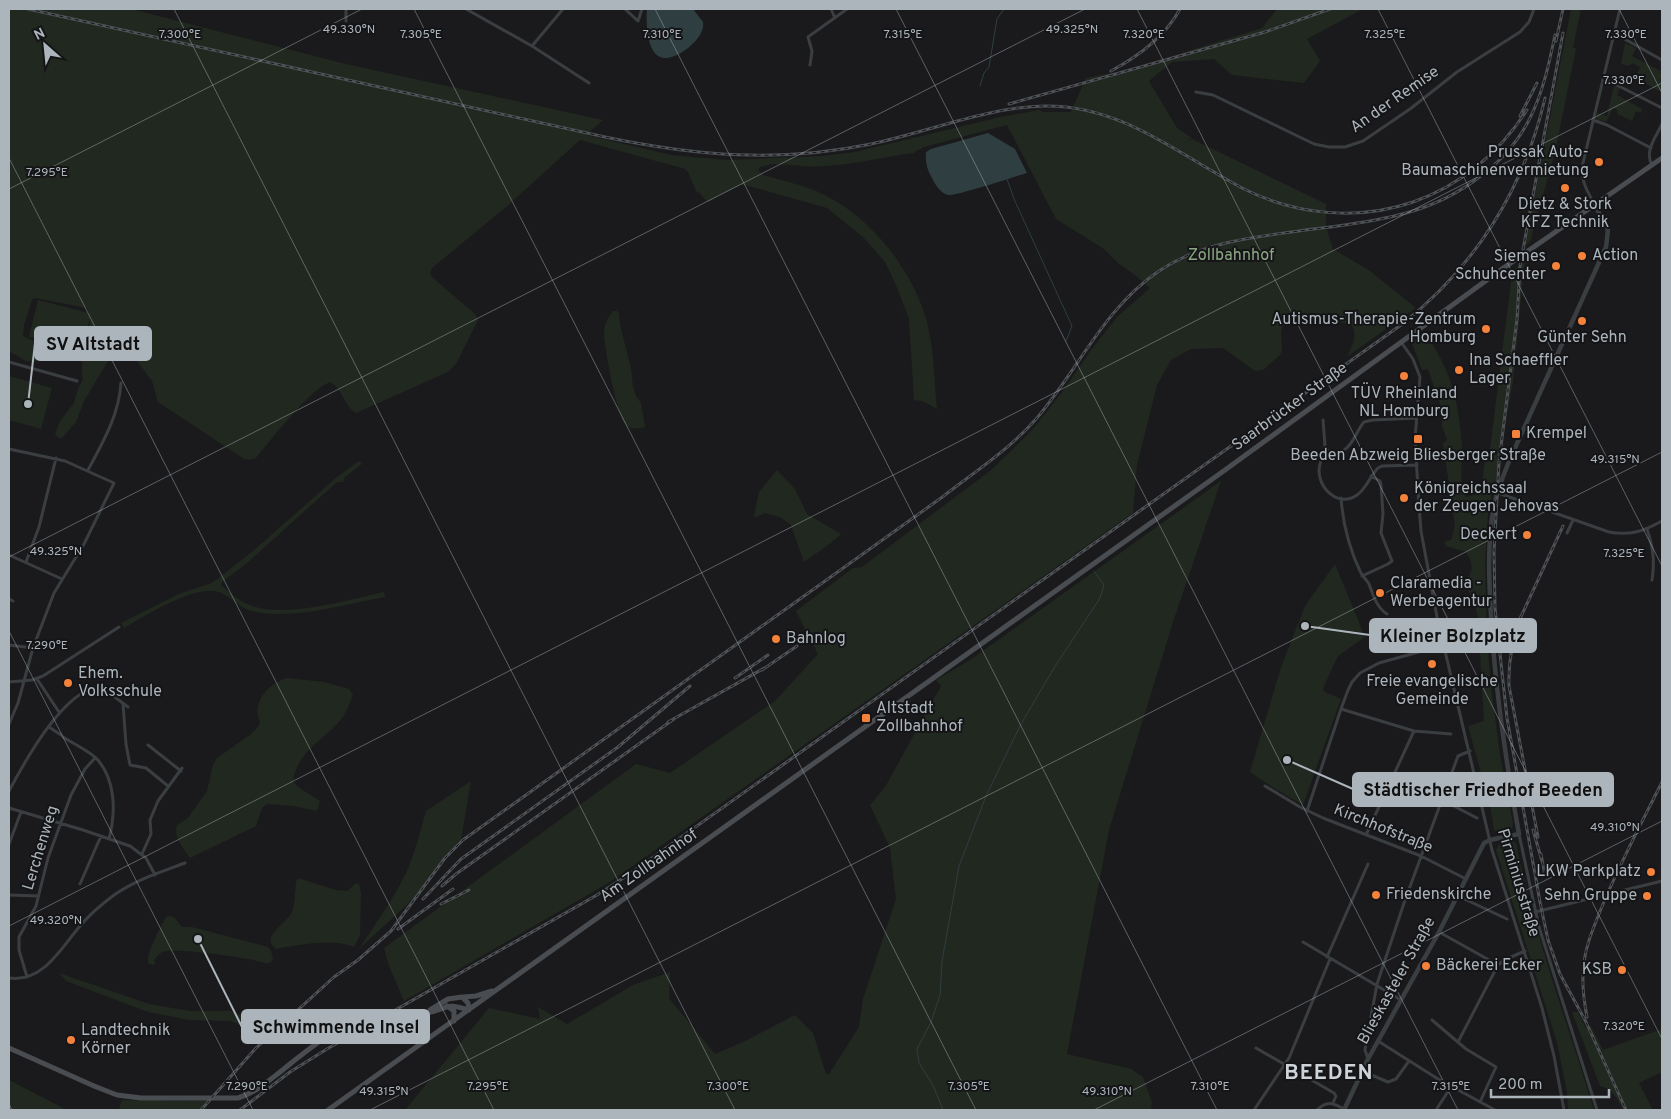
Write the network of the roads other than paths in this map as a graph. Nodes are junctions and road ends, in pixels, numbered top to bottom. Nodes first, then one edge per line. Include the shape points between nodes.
1 (346, 9) edge
2 (466, 9) edge
3 (563, 9) edge
4 (625, 9) edge
5 (642, 9) edge
6 (832, 9) edge
7 (847, 9) edge
8 (1534, 9) edge
9 (1620, 9) edge
10 (835, 18) junction
11 (346, 21) dead end
12 (1614, 33) junction
13 (532, 46) junction
14 (1662, 60) edge
15 (810, 64) dead end
16 (1603, 78) junction
17 (589, 83) dead end
18 (1196, 92) dead end
19 (1662, 108) edge
20 (1594, 120) junction
21 (1662, 124) edge
22 (1651, 148) junction
23 (1662, 158) edge
24 (1652, 165) junction
25 (1595, 205) junction
26 (1400, 342) junction
27 (9, 362) edge
28 (77, 381) dead end
29 (121, 383) dead end
30 (1416, 418) junction
31 (1323, 420) dead end
32 (9, 449) edge
33 (1329, 452) junction
34 (56, 458) junction
35 (1417, 466) junction
36 (88, 470) junction
37 (1371, 476) junction
38 (1497, 493) junction
39 (1342, 498) junction
40 (1573, 520) junction
41 (1662, 521) edge
42 (1646, 529) junction
43 (1567, 533) dead end
44 (9, 555) edge
45 (26, 562) junction
46 (1362, 576) junction
47 (62, 579) junction
48 (1652, 580) dead end
49 (9, 599) edge
50 (13, 600) dead end
51 (1387, 614) dead end
52 (119, 627) dead end
53 (9, 644) edge
54 (1444, 645) junction
55 (33, 648) junction
56 (957, 661) joint
57 (37, 679) junction
58 (24, 681) junction
59 (9, 682) edge
60 (123, 703) junction
61 (128, 706) dead end
62 (1340, 709) junction
63 (59, 712) junction
64 (9, 724) edge
65 (49, 727) junction
66 (1414, 731) junction
67 (1451, 734) dead end
68 (148, 745) dead end
69 (1470, 750) junction
70 (95, 758) junction
71 (168, 786) junction
72 (1265, 786) dead end
73 (9, 790) edge
74 (1442, 800) junction
75 (9, 808) edge
76 (1307, 810) junction
77 (21, 812) junction
78 (1477, 818) dead end
79 (60, 824) junction
80 (1519, 834) junction
81 (1366, 835) junction
82 (101, 836) junction
83 (109, 839) junction
84 (1490, 840) junction
85 (9, 844) edge
86 (142, 854) junction
87 (1421, 856) junction
88 (185, 863) dead end
89 (1368, 864) dead end
90 (155, 875) junction
91 (1466, 880) junction
92 (1662, 881) edge
93 (80, 884) dead end
94 (9, 895) edge
95 (39, 896) junction
96 (1458, 896) junction
97 (1534, 912) junction
98 (1507, 920) dead end
99 (1439, 932) junction
100 (1303, 942) dead end
101 (1525, 951) junction
102 (1329, 958) junction
103 (1498, 965) junction
104 (27, 977) junction
105 (9, 978) edge
106 (1377, 984) junction
107 (499, 988) junction
108 (462, 997) junction
109 (1402, 1000) junction
110 (447, 1006) junction
111 (468, 1010) junction
112 (420, 1014) junction
113 (1432, 1020) dead end
114 (454, 1021) junction
115 (1378, 1041) junction
116 (1458, 1042) junction
117 (9, 1048) edge
118 (1256, 1048) dead end
119 (1368, 1059) junction
120 (1409, 1062) junction
121 (1286, 1064) junction
122 (1362, 1071) junction
123 (1451, 1087) junction
124 (1480, 1102) junction
125 (1333, 1103) junction
126 (328, 1110) edge
127 (1254, 1110) edge
128 (1317, 1110) edge
129 (1344, 1110) edge
130 (1436, 1110) edge
131 (1495, 1110) edge
132 (1564, 1110) edge
133 (1597, 1110) edge

1 - 11 street
2 - 13 street
3 - 13 street
4 - 5 street via 638,21
6 - 10 street
7 - 10 street
8 - 18 street, An der Remise via 1520,32 1457,72 1368,138 1345,147 1314,144 1213,95
9 - 12 street
10 - 15 street via 808,37 812,51
12 - 14 street
12 - 16 street
13 - 17 street
16 - 19 street
16 - 20 street
20 - 22 street
20 - 25 street via 1582,172
21 - 22 street
22 - 24 street via 1648,154
23 - 24 main road, Saarbrücker Straße
24 - 25 main road, Saarbrücker Straße
25 - 26 main road, Saarbrücker Straße
25 - 38 street via 1608,230 1606,247
26 - 30 street, Pirminiusstraße via 1419,371
26 - 56 main road, Saarbrücker Straße
27 - 28 street
29 - 36 street via 114,417
30 - 33 street via 1367,421 1347,448
30 - 35 street, Pirminiusstraße
31 - 33 street
32 - 34 street
33 - 39 street via 1320,463 1322,482 1326,492
34 - 36 street
34 - 45 street
35 - 37 street via 1382,466
35 - 54 street, Pirminiusstraße via 1422,531
36 - 47 street via 114,483 84,544
37 - 39 street via 1359,494
37 - 46 street via 1381,485 1381,533 1392,561
38 - 40 street
38 - 80 street via 1489,554 1492,632 1500,722
39 - 46 street via 1343,524
40 - 42 street via 1619,534
40 - 43 street
41 - 42 street
42 - 48 street via 1654,552
44 - 45 street
45 - 47 street
46 - 51 street via 1378,605
47 - 55 street
49 - 50 street
52 - 57 street
53 - 55 street
54 - 62 street via 1369,667 1352,682
54 - 69 street, Pirminiusstraße
55 - 58 street
56 - 107 main road, Am Zollbahnhof
57 - 58 street
57 - 63 street
58 - 59 street
58 - 64 street
60 - 61 street
60 - 63 street via 104,688 96,687
60 - 71 street via 130,765 146,768
62 - 66 street
62 - 76 street
63 - 65 street
65 - 70 street
65 - 73 street
66 - 67 street
66 - 81 street
68 - 71 street via 182,769
69 - 74 street via 1458,756
69 - 84 street, Pirminiusstraße
70 - 79 street, Lerchenweg via 79,778
70 - 83 street via 108,776 112,793
71 - 86 street via 150,820 151,834
72 - 76 street, Kirchhofstraße
74 - 78 street
74 - 87 street
75 - 77 street
76 - 81 street, Kirchhofstraße
77 - 79 street
77 - 85 street
79 - 82 street
79 - 95 street, Lerchenweg
80 - 84 street
80 - 97 street
81 - 87 street, Kirchhofstraße
82 - 83 street
82 - 93 street
83 - 86 street
84 - 91 street, Blieskasteler Straße via 1484,843
84 - 101 street, Pirminiusstraße
86 - 90 street
87 - 91 street, Kirchhofstraße
87 - 106 street
88 - 90 street
89 - 102 street
90 - 104 street via 109,899 81,924 50,963
91 - 96 street, Blieskasteler Straße
92 - 97 street
94 - 95 street
95 - 104 street, Lerchenweg via 19,937 19,950
96 - 98 street
96 - 99 street, Blieskasteler Straße
97 - 133 street
99 - 103 street
99 - 109 street, Blieskasteler Straße
100 - 102 street
101 - 103 street
101 - 132 street, Pirminiusstraße via 1552,1046
102 - 106 street
102 - 121 street
103 - 116 street
104 - 105 street
106 - 109 street
106 - 119 street via 1365,1050
107 - 108 main road
107 - 111 main road, Am Zollbahnhof
108 - 111 main road via 468,1003
108 - 112 main road via 448,999
109 - 115 street, Blieskasteler Straße
110 - 111 main road
110 - 112 main road
110 - 114 main road via 454,1011
111 - 114 main road, Am Zollbahnhof
112 - 117 main road, bridge via 354,1022 335,1031 254,1092 230,1099 117,1095
113 - 116 street
114 - 126 main road, Am Zollbahnhof
115 - 119 street, Blieskasteler Straße
115 - 120 street
116 - 124 street via 1496,1067
118 - 121 street
119 - 122 street, Blieskasteler Straße
120 - 122 street via 1396,1079 1388,1082
120 - 123 street
121 - 125 street via 1334,1092
121 - 127 street
122 - 129 street, Blieskasteler Straße
123 - 124 street
123 - 130 street
124 - 131 street
125 - 128 street
125 - 129 street

